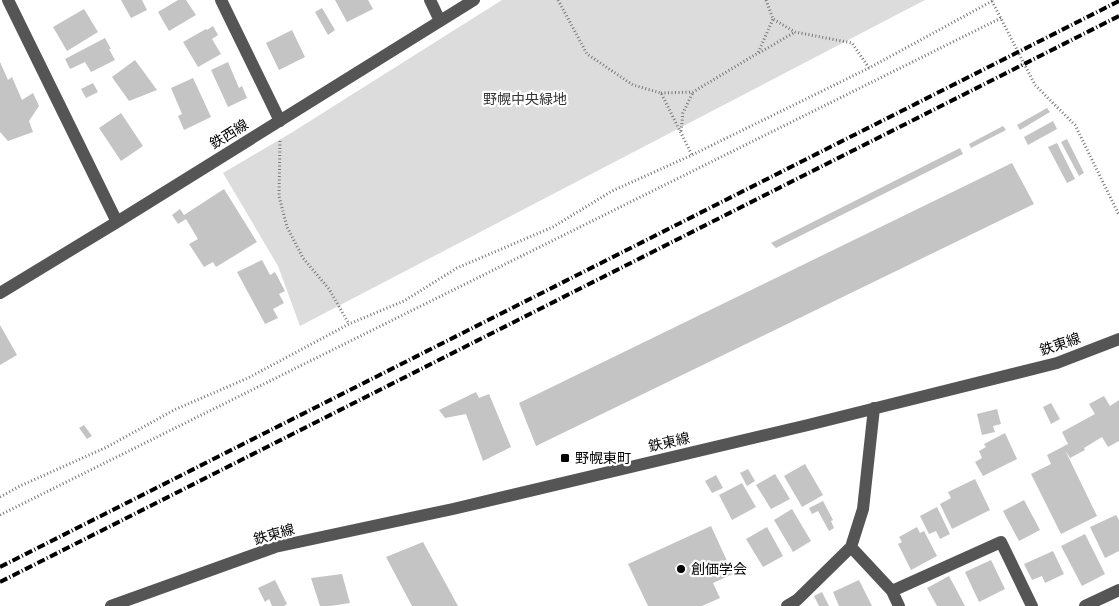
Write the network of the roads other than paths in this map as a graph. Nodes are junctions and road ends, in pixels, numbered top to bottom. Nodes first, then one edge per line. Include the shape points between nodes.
1 (8, 0) edge
2 (221, 0) edge
3 (430, 0) edge
4 (474, 0) edge
5 (440, 21) junction
6 (280, 121) junction
7 (117, 222) junction
8 (0, 293) edge
9 (1119, 339) edge
10 (874, 408) junction
11 (851, 547) junction
12 (1119, 590) edge
13 (892, 591) junction
14 (111, 606) edge
15 (787, 606) edge
16 (899, 606) edge
17 (1032, 606) edge
18 (1085, 606) edge

1 - 7 street
2 - 6 street
3 - 5 street
4 - 5 street, 鉄西線
5 - 6 street, 鉄西線
6 - 7 street, 鉄西線
7 - 8 street, 鉄西線
9 - 10 street, 鉄東線 via 1057,363
10 - 11 street via 863,509
10 - 14 street, 鉄東線 via 452,509 275,547
11 - 13 street
11 - 15 street
12 - 18 street
13 - 16 street
13 - 17 street via 1001,542

